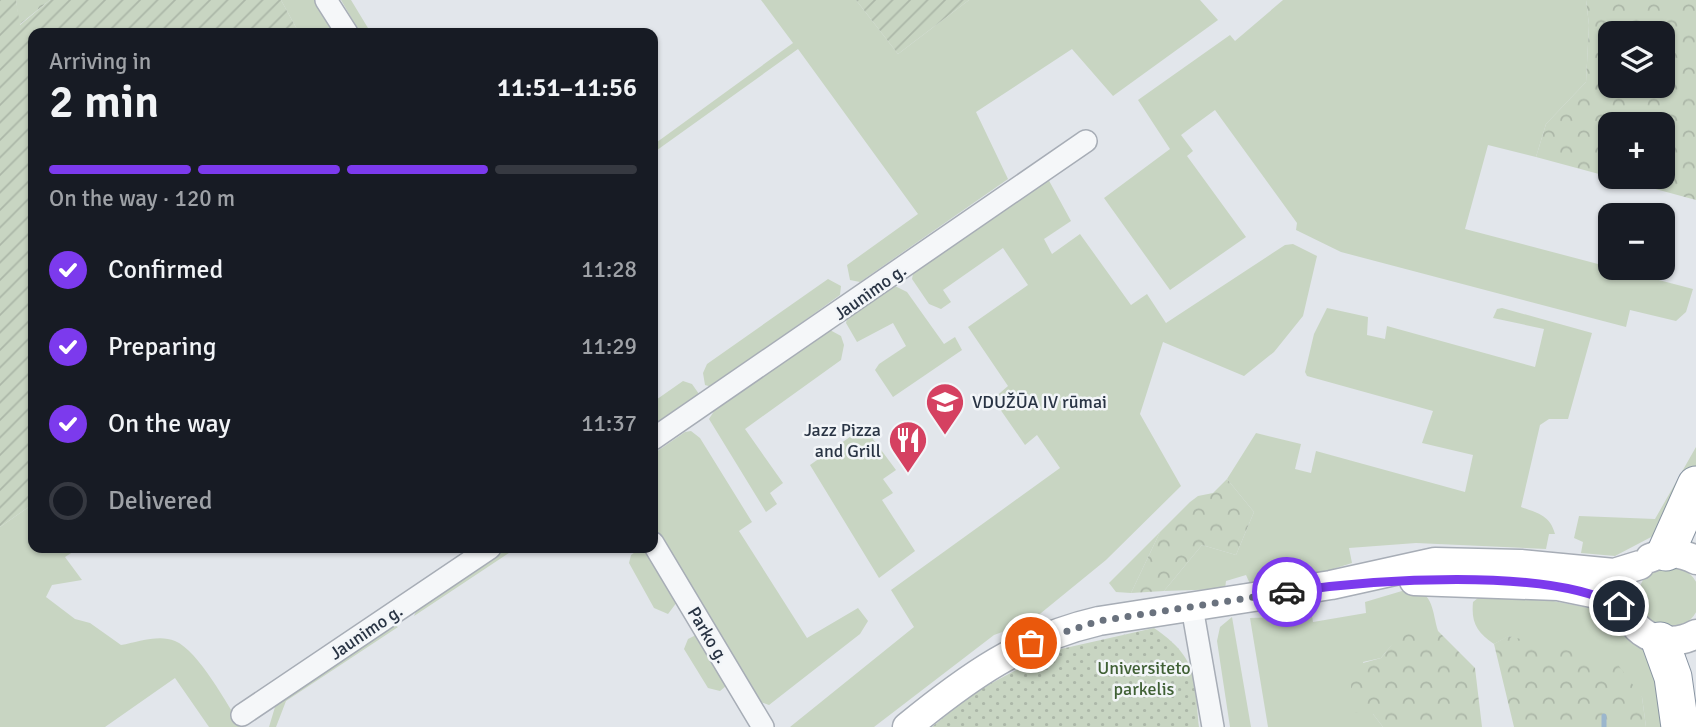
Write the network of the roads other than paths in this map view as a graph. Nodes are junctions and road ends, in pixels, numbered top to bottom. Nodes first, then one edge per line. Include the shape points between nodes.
1 (326, 0) edge
2 (344, 28) edge
3 (1086, 141) dead end
4 (658, 436) edge
5 (1696, 485) edge
6 (658, 551) edge
7 (483, 553) edge
8 (1667, 559) edge
9 (1331, 585) junction
10 (1192, 607) junction
11 (1628, 612) junction
12 (1696, 634) edge
13 (1660, 641) junction
14 (242, 715) dead end
15 (763, 727) edge
16 (907, 727) edge
17 (1213, 727) edge
18 (1680, 727) edge

1 - 2 street
3 - 4 street, Jaunimo g.
5 - 8 highway
6 - 15 street, Parko g.
7 - 14 street, Jaunimo g.
8 - 9 main road via 1614,573 1457,561 1412,566
8 - 11 main road via 1627,586
9 - 10 main road
9 - 11 main road via 1436,580 1558,586 1598,594
10 - 16 main road via 1099,621 1017,648
10 - 17 street
11 - 13 main road via 1640,631
12 - 13 main road
13 - 18 highway via 1673,677

